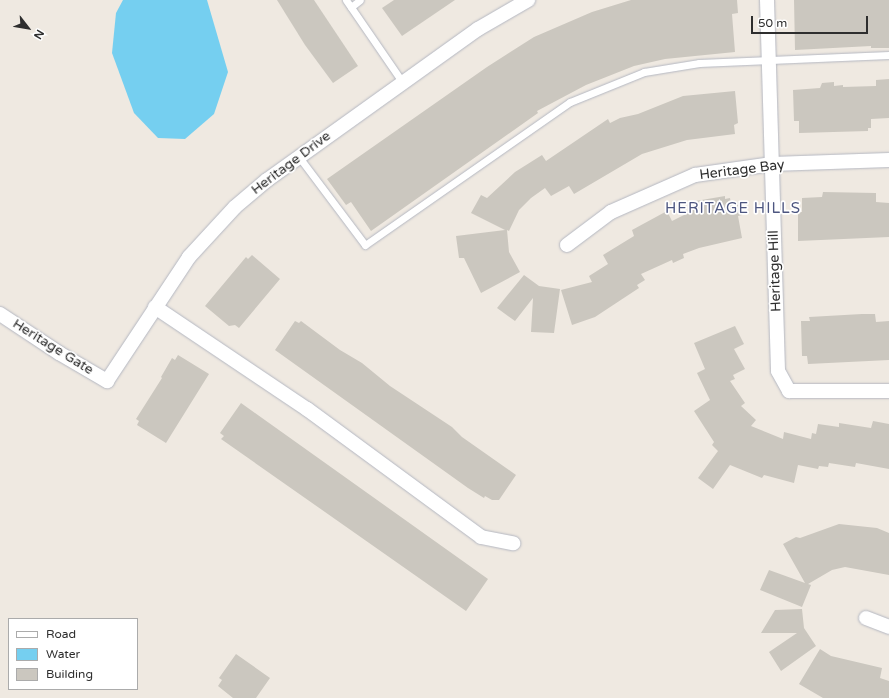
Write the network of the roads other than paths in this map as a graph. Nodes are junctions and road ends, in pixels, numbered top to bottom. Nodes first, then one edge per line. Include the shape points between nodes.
1 (346, 0) edge
2 (360, 0) edge
3 (528, 0) edge
4 (767, 0) edge
5 (350, 7) junction
6 (889, 55) edge
7 (768, 61) junction
8 (403, 83) junction
9 (298, 157) junction
10 (889, 160) edge
11 (772, 164) junction
12 (566, 245) dead end
13 (155, 307) junction
14 (0, 314) edge
15 (107, 380) joint
16 (889, 391) edge
17 (513, 543) dead end
18 (866, 618) dead end
19 (889, 627) edge

1 - 5 lane
2 - 5 lane
3 - 8 street, Heritage Drive via 478,29
4 - 7 street, Heritage Hill
5 - 8 lane
6 - 7 lane
7 - 9 lane via 699,63 644,72 570,102 365,245
7 - 11 street, Heritage Hill
8 - 9 street, Heritage Drive
9 - 13 street, Heritage Drive via 235,207 211,230
10 - 11 street, Heritage Bay
11 - 12 street, Heritage Bay via 695,175 611,212
11 - 16 street, Heritage Hill via 778,371 782,381 790,391
13 - 15 street, Heritage Drive
13 - 17 street via 307,409 481,537
14 - 15 street, Heritage Gate via 59,353
18 - 19 street

